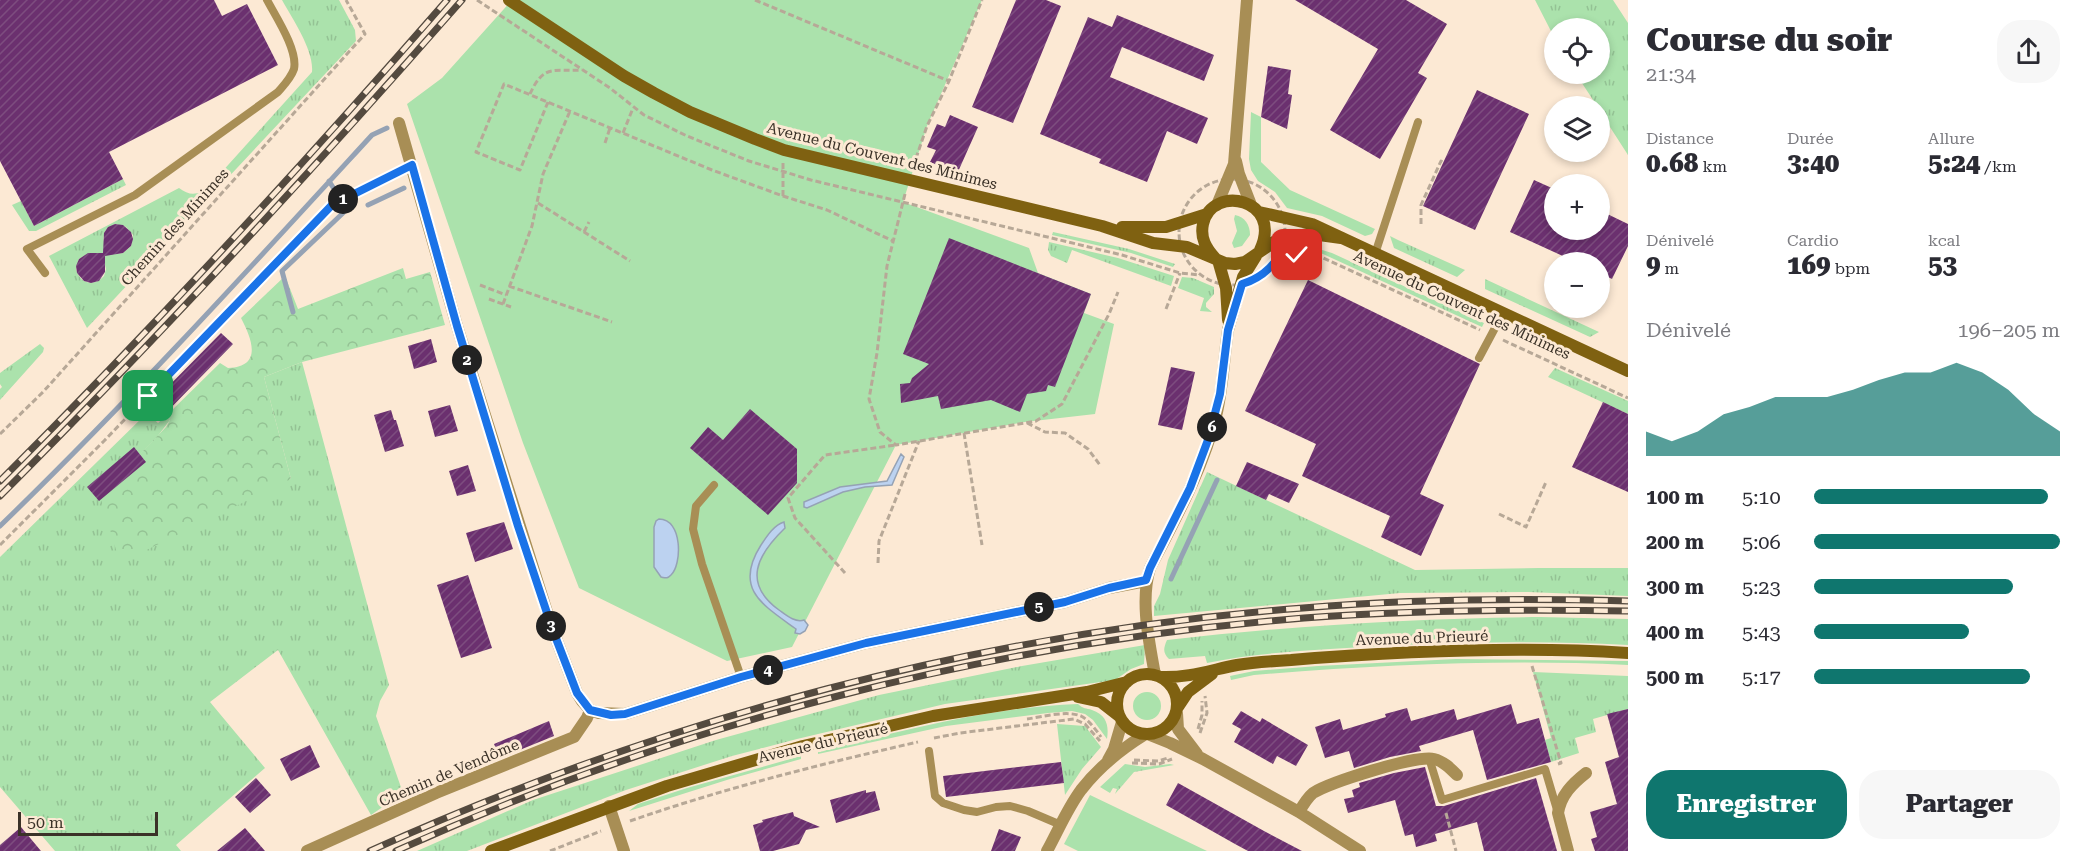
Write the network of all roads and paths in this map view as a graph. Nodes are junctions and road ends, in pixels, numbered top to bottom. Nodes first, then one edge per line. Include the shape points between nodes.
1 (267, 0) edge
2 (346, 0) edge
3 (509, 0) edge
4 (755, 0) edge
5 (982, 0) edge
6 (1247, 0) edge
7 (582, 70) dead end
8 (949, 81) junction
9 (530, 94) junction
10 (548, 102) junction
11 (633, 108) dead end
12 (570, 111) junction
13 (1418, 122) dead end
14 (399, 123) dead end
15 (610, 128) junction
16 (623, 133) junction
17 (605, 144) dead end
18 (1236, 154) junction
19 (1443, 162) dead end
20 (412, 165) junction
21 (783, 178) dead end
22 (909, 179) junction
23 (1228, 180) junction
24 (1243, 180) junction
25 (783, 196) junction
26 (538, 203) junction
27 (1216, 205) junction
28 (1255, 209) junction
29 (1207, 214) junction
30 (1283, 218) junction
31 (589, 222) dead end
32 (1180, 224) junction
33 (1421, 224) dead end
34 (1102, 226) junction
35 (584, 232) junction
36 (1284, 238) junction
37 (1341, 238) junction
38 (893, 241) junction
39 (1181, 246) junction
40 (1260, 251) junction
41 (1375, 254) junction
42 (1280, 255) junction
43 (1217, 259) junction
44 (630, 261) dead end
45 (45, 273) dead end
46 (1180, 273) dead end
47 (1242, 284) junction
48 (480, 285) dead end
49 (1226, 285) junction
50 (509, 286) junction
51 (1118, 292) dead end
52 (506, 295) junction
53 (489, 299) dead end
54 (502, 304) junction
55 (511, 307) dead end
56 (1167, 309) dead end
57 (1503, 313) junction
58 (612, 322) dead end
59 (1228, 330) junction
60 (1492, 335) junction
61 (1479, 357) dead end
62 (1628, 371) edge
63 (1628, 398) edge
64 (1025, 422) junction
65 (964, 433) junction
66 (0, 434) edge
67 (919, 441) junction
68 (896, 445) junction
69 (1100, 465) dead end
70 (1546, 482) dead end
71 (714, 485) dead end
72 (1499, 514) dead end
73 (0, 545) edge
74 (982, 545) dead end
75 (878, 563) dead end
76 (845, 573) dead end
77 (1146, 580) junction
78 (1628, 654) edge
79 (1522, 666) dead end
80 (1533, 666) junction
81 (1540, 666) dead end
82 (1218, 670) junction
83 (1158, 676) junction
84 (741, 677) junction
85 (1127, 682) junction
86 (1198, 683) junction
87 (1204, 695) dead end
88 (1058, 696) junction
89 (590, 710) junction
90 (1177, 710) junction
91 (1023, 719) dead end
92 (1121, 719) junction
93 (1147, 735) junction
94 (933, 739) dead end
95 (924, 740) dead end
96 (1185, 747) junction
97 (929, 751) dead end
98 (1116, 751) junction
99 (1429, 758) junction
100 (1545, 769) junction
101 (1586, 773) dead end
102 (1457, 775) dead end
103 (1442, 800) junction
104 (609, 806) junction
105 (1299, 812) junction
106 (1558, 813) junction
107 (615, 824) junction
108 (1061, 825) junction
109 (564, 840) dead end
110 (1351, 849) edge
111 (307, 851) edge
112 (491, 851) edge
113 (550, 851) edge
114 (624, 851) edge
115 (1047, 851) edge
116 (1455, 851) edge
117 (1568, 851) edge

1 - 45 lane via 295,60 288,81 135,195 27,249
2 - 66 path, Chemin des Minimes via 365,34 51,383
3 - 22 street, Avenue du Couvent des Minimes via 624,76 690,112 784,150
4 - 8 path
5 - 8 path
6 - 18 street
7 - 9 path via 549,71 539,78
8 - 22 path via 927,126
9 - 10 path
9 - 10 path via 504,84 476,152 520,170
10 - 12 path
11 - 16 path
12 - 15 path
12 - 26 path via 543,174
13 - 41 lane
14 - 20 street
15 - 16 path
15 - 17 path
16 - 25 path
18 - 23 street
18 - 24 street
19 - 33 path via 1421,205
20 - 73 path via 326,211
20 - 89 street via 533,572 577,693
21 - 25 path
22 - 34 street, Avenue du Couvent des Minimes
22 - 38 path
23 - 24 path
23 - 27 street
23 - 32 path via 1196,193 1185,207
24 - 28 street
24 - 30 path via 1272,197
25 - 38 path via 827,210
26 - 35 path
26 - 50 path
27 - 28 street, Avenue du Couvent des Minimes via 1233,200
27 - 29 street, Avenue du Couvent des Minimes
28 - 30 street, Avenue du Couvent des Minimes
28 - 40 street via 1266,233
29 - 32 street, Avenue du Couvent des Minimes
29 - 43 street via 1203,240
30 - 36 path
30 - 37 street, Avenue du Couvent des Minimes via 1312,224
31 - 35 path
32 - 34 street, Avenue du Couvent des Minimes via 1154,228
32 - 39 path
34 - 39 street, Avenue du Couvent des Minimes via 1153,243
35 - 44 path
36 - 37 street, Avenue du Couvent des Minimes via 1312,234
36 - 40 street, Avenue du Couvent des Minimes
36 - 42 path
37 - 41 street, Avenue du Couvent des Minimes
38 - 68 path via 886,266 869,399 880,432
39 - 43 street, Avenue du Couvent des Minimes
39 - 49 path via 1200,275
40 - 43 street, Avenue du Couvent des Minimes via 1235,264
40 - 47 street
41 - 57 street, Avenue du Couvent des Minimes
42 - 47 path via 1260,277
42 - 60 path, Avenue du Couvent des Minimes via 1319,256
43 - 49 street
46 - 56 path
47 - 49 path
47 - 59 street
48 - 52 path
49 - 59 street
50 - 52 path
50 - 58 path
51 - 64 path via 1062,404 1036,421
52 - 54 path
53 - 54 path
54 - 55 path
57 - 60 lane
57 - 62 street, Avenue du Couvent des Minimes
59 - 77 street via 1216,414 1198,469
60 - 61 lane
60 - 63 path, Avenue du Couvent des Minimes
64 - 65 path
64 - 69 path via 1045,432 1065,433 1088,448
65 - 67 path
65 - 74 path
67 - 68 path
67 - 75 path via 879,541
68 - 76 path via 825,455 788,498 795,518
70 - 72 path via 1526,527
71 - 84 lane via 696,506 693,529
77 - 83 street via 1150,646
77 - 84 street via 1065,602 866,643
78 - 82 street, Avenue du Prieuré via 1432,652 1290,660
79 - 80 path
80 - 81 path
80 - 100 path via 1561,763
82 - 83 street, Avenue du Prieuré via 1174,678
82 - 86 street, Avenue du Prieuré
83 - 85 street via 1137,676
83 - 90 street via 1174,690
84 - 89 street via 625,714
85 - 88 street, Avenue du Prieuré
85 - 92 street via 1118,697
86 - 90 street, Avenue du Prieuré
86 - 96 path via 1207,713 1200,734
87 - 96 path via 1201,722
88 - 92 street, Avenue du Prieuré via 1094,699
88 - 104 street, Avenue du Prieuré via 862,732 722,768
89 - 111 street, Chemin de Vendôme via 574,737
90 - 93 street via 1167,728
90 - 96 street via 1178,729
91 - 98 path via 1078,715
92 - 93 street via 1132,731
92 - 98 street
93 - 96 street
93 - 98 street
94 - 98 path via 1074,719
95 - 107 path via 737,787
96 - 98 path via 1166,763 1149,765 1131,763
96 - 105 street
97 - 108 lane via 939,801 971,811 1010,806
98 - 108 street via 1080,792
99 - 102 street via 1437,759
99 - 103 lane
99 - 105 street via 1330,785 1310,795
100 - 103 lane
100 - 106 lane
101 - 106 street via 1565,793
103 - 116 path
104 - 107 street
104 - 112 street, Avenue du Prieuré
105 - 110 street
106 - 117 street
107 - 109 path
107 - 113 path
107 - 114 street
108 - 115 street

